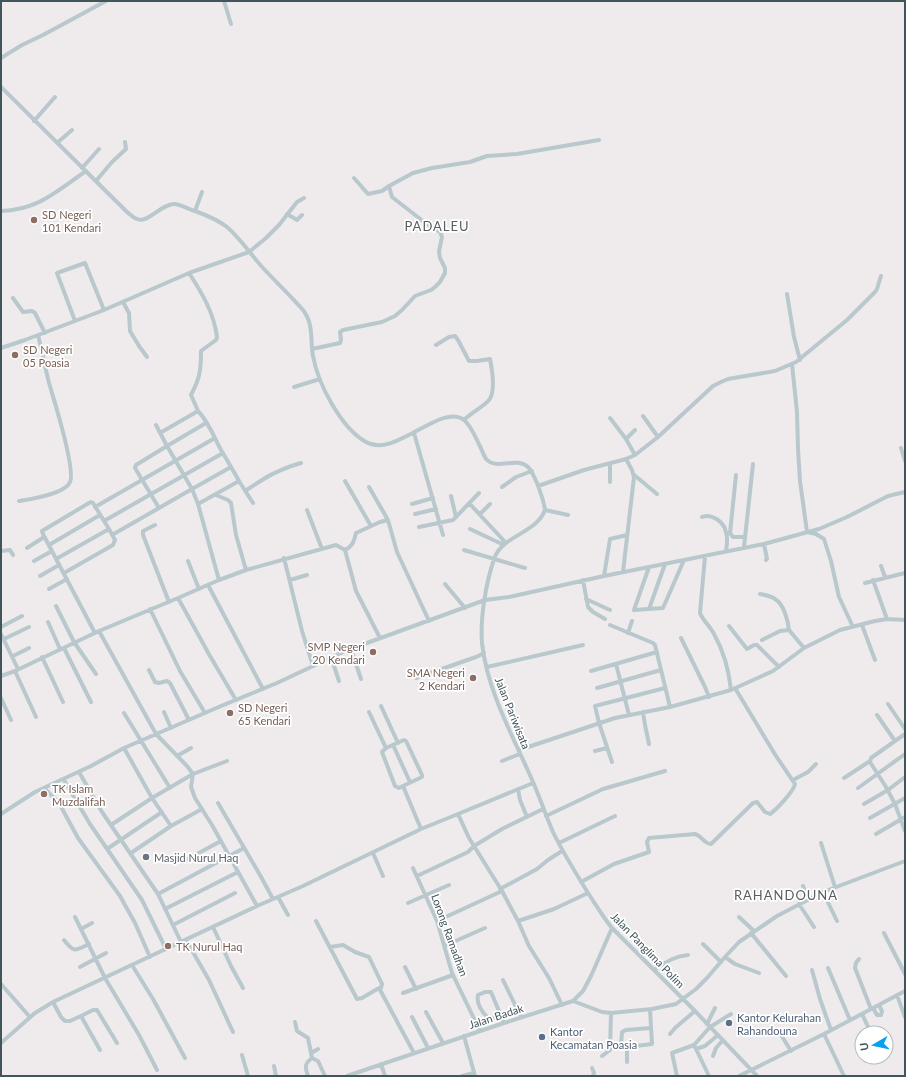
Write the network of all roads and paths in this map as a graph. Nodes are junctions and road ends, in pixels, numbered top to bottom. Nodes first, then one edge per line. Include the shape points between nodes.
1 (106, 1) edge
2 (224, 1) edge
3 (231, 24) dead end
4 (1, 58) edge
5 (1, 87) edge
6 (55, 97) dead end
7 (34, 120) junction
8 (72, 130) dead end
9 (599, 140) dead end
10 (125, 142) dead end
11 (57, 143) junction
12 (99, 149) dead end
13 (84, 169) junction
14 (354, 178) dead end
15 (96, 181) junction
16 (389, 186) junction
17 (202, 192) dead end
18 (304, 198) dead end
19 (1, 211) edge
20 (195, 211) junction
21 (287, 214) junction
22 (302, 215) dead end
23 (249, 252) junction
24 (254, 258) junction
25 (249, 260) dead end
26 (189, 273) junction
27 (881, 276) dead end
28 (787, 294) dead end
29 (13, 298) dead end
30 (123, 302) junction
31 (104, 310) junction
32 (75, 321) junction
33 (45, 333) junction
34 (38, 335) junction
35 (436, 345) dead end
36 (1, 348) edge
37 (312, 349) junction
38 (147, 357) dead end
39 (800, 360) junction
40 (792, 364) junction
41 (320, 379) junction
42 (294, 387) dead end
43 (198, 411) junction
44 (643, 416) dead end
45 (610, 418) dead end
46 (464, 420) junction
47 (206, 423) junction
48 (156, 425) dead end
49 (635, 430) dead end
50 (160, 433) junction
51 (414, 433) junction
52 (658, 437) junction
53 (215, 438) junction
54 (626, 439) junction
55 (168, 446) junction
56 (901, 448) dead end
57 (223, 453) junction
58 (635, 455) junction
59 (626, 459) junction
60 (905, 460) edge
61 (176, 461) junction
62 (301, 463) dead end
63 (610, 463) junction
64 (753, 464) dead end
65 (231, 467) junction
66 (532, 471) junction
67 (183, 474) junction
68 (633, 474) junction
69 (736, 475) dead end
70 (142, 480) junction
71 (239, 481) junction
72 (346, 481) dead end
73 (610, 482) dead end
74 (538, 486) junction
75 (369, 487) dead end
76 (502, 487) dead end
77 (192, 489) junction
78 (245, 491) junction
79 (905, 492) edge
80 (479, 493) dead end
81 (151, 494) junction
82 (658, 494) dead end
83 (216, 495) junction
84 (450, 496) dead end
85 (433, 498) junction
86 (19, 501) dead end
87 (253, 503) dead end
88 (469, 503) junction
89 (198, 504) junction
90 (412, 504) dead end
91 (490, 504) dead end
92 (95, 507) junction
93 (159, 508) junction
94 (436, 509) junction
95 (307, 510) dead end
96 (545, 510) junction
97 (415, 514) dead end
98 (480, 514) junction
99 (100, 515) junction
100 (568, 515) dead end
101 (456, 517) junction
102 (702, 517) dead end
103 (388, 520) junction
104 (104, 521) junction
105 (440, 522) junction
106 (154, 525) dead end
107 (371, 526) junction
108 (419, 527) dead end
109 (108, 529) junction
110 (470, 529) dead end
111 (807, 532) junction
112 (112, 535) junction
113 (627, 535) junction
114 (443, 536) dead end
115 (44, 537) junction
116 (745, 537) junction
117 (505, 544) junction
118 (764, 544) junction
119 (49, 545) junction
120 (27, 548) dead end
121 (744, 548) junction
122 (322, 549) junction
123 (346, 550) junction
124 (464, 550) dead end
125 (1, 551) edge
126 (52, 551) junction
127 (726, 551) junction
128 (13, 555) dead end
129 (704, 556) junction
130 (284, 558) junction
131 (494, 558) junction
132 (56, 559) junction
133 (684, 560) junction
134 (766, 560) dead end
135 (34, 561) dead end
136 (188, 561) dead end
137 (665, 564) junction
138 (59, 565) junction
139 (881, 566) dead end
140 (649, 567) junction
141 (525, 568) dead end
142 (246, 570) junction
143 (623, 572) junction
144 (64, 573) junction
145 (905, 573) edge
146 (307, 575) dead end
147 (40, 576) dead end
148 (604, 576) junction
149 (885, 577) junction
150 (67, 580) junction
151 (219, 580) junction
152 (290, 580) junction
153 (583, 580) junction
154 (873, 580) junction
155 (865, 583) dead end
156 (445, 584) dead end
157 (208, 585) junction
158 (49, 588) dead end
159 (199, 589) junction
160 (760, 594) dead end
161 (178, 598) junction
162 (586, 599) junction
163 (485, 600) junction
164 (169, 602) junction
165 (56, 606) dead end
166 (465, 608) junction
167 (150, 609) junction
168 (648, 609) junction
169 (610, 610) dead end
170 (22, 616) dead end
171 (605, 619) dead end
172 (887, 619) junction
173 (905, 620) edge
174 (429, 621) junction
175 (632, 621) dead end
176 (48, 622) dead end
177 (610, 624) dead end
178 (862, 625) junction
179 (729, 626) dead end
180 (1, 627) edge
181 (29, 627) dead end
182 (853, 627) junction
183 (789, 630) junction
184 (97, 632) junction
185 (628, 633) junction
186 (1, 634) edge
187 (380, 638) junction
188 (681, 638) dead end
189 (4, 639) junction
190 (762, 640) dead end
191 (74, 642) junction
192 (583, 645) dead end
193 (29, 648) dead end
194 (804, 648) junction
195 (62, 649) junction
196 (351, 649) junction
197 (657, 652) junction
198 (484, 654) junction
199 (12, 656) junction
200 (332, 657) junction
201 (42, 658) junction
202 (875, 660) dead end
203 (616, 664) junction
204 (313, 666) junction
205 (487, 667) junction
206 (779, 668) junction
207 (17, 670) junction
208 (149, 670) dead end
209 (591, 670) dead end
210 (661, 670) junction
211 (96, 674) dead end
212 (1, 676) edge
213 (416, 678) dead end
214 (361, 679) dead end
215 (339, 681) dead end
216 (620, 681) junction
217 (597, 688) dead end
218 (665, 688) junction
219 (263, 689) junction
220 (733, 689) junction
221 (709, 697) junction
222 (1, 698) edge
223 (624, 698) junction
224 (236, 700) junction
225 (63, 702) dead end
226 (91, 702) dead end
227 (888, 704) dead end
228 (381, 706) dead end
229 (670, 707) junction
230 (164, 712) dead end
231 (369, 712) dead end
232 (643, 712) junction
233 (124, 713) dead end
234 (205, 713) junction
235 (629, 715) junction
236 (877, 715) dead end
237 (36, 717) dead end
238 (11, 720) dead end
239 (189, 720) junction
240 (599, 723) junction
241 (171, 728) junction
242 (905, 729) edge
243 (156, 734) junction
244 (905, 734) edge
245 (142, 740) junction
246 (895, 741) junction
247 (398, 743) junction
248 (649, 744) dead end
249 (393, 745) junction
250 (124, 748) junction
251 (191, 748) dead end
252 (386, 748) junction
253 (607, 748) junction
254 (595, 751) dead end
255 (520, 752) junction
256 (905, 754) edge
257 (177, 756) junction
258 (227, 761) dead end
259 (502, 761) dead end
260 (870, 761) junction
261 (612, 762) dead end
262 (816, 764) dead end
263 (665, 771) dead end
264 (79, 772) junction
265 (193, 774) junction
266 (878, 774) junction
267 (905, 777) edge
268 (844, 778) dead end
269 (64, 780) junction
270 (793, 780) junction
271 (410, 782) junction
272 (534, 783) junction
273 (403, 786) junction
274 (44, 788) junction
275 (170, 788) junction
276 (518, 788) junction
277 (858, 788) dead end
278 (888, 790) junction
279 (152, 798) junction
280 (905, 798) edge
281 (218, 803) dead end
282 (864, 804) dead end
283 (895, 804) junction
284 (202, 809) junction
285 (543, 810) junction
286 (162, 812) junction
287 (1, 814) edge
288 (458, 814) junction
289 (546, 816) junction
290 (615, 816) dead end
291 (527, 817) junction
292 (905, 817) edge
293 (870, 818) dead end
294 (901, 820) junction
295 (111, 825) junction
296 (171, 826) junction
297 (421, 829) junction
298 (905, 831) edge
299 (876, 834) dead end
300 (121, 839) junction
301 (221, 841) junction
302 (559, 843) junction
303 (821, 843) dead end
304 (474, 846) junction
305 (244, 848) junction
306 (107, 849) junction
307 (562, 851) junction
308 (131, 853) junction
309 (373, 853) junction
310 (229, 856) junction
311 (905, 861) edge
312 (182, 862) dead end
313 (412, 868) dead end
314 (238, 872) junction
315 (383, 876) dead end
316 (417, 876) junction
317 (581, 882) junction
318 (449, 885) dead end
319 (803, 886) dead end
320 (835, 888) junction
321 (501, 890) junction
322 (823, 892) junction
323 (236, 893) dead end
324 (588, 893) junction
325 (158, 894) junction
326 (426, 895) junction
327 (278, 897) junction
328 (273, 899) junction
329 (808, 900) junction
330 (408, 903) dead end
331 (799, 904) junction
332 (257, 906) junction
333 (165, 909) junction
334 (288, 915) dead end
335 (75, 917) dead end
336 (739, 917) dead end
337 (316, 921) dead end
338 (437, 921) junction
339 (518, 921) junction
340 (837, 921) dead end
341 (92, 923) dead end
342 (173, 924) junction
343 (213, 927) junction
344 (485, 928) dead end
345 (612, 928) junction
346 (814, 928) dead end
347 (81, 929) junction
348 (753, 932) junction
349 (884, 933) dead end
350 (64, 940) dead end
351 (186, 940) junction
352 (181, 942) junction
353 (89, 944) junction
354 (703, 944) dead end
355 (444, 946) junction
356 (330, 947) junction
357 (166, 949) junction
358 (106, 953) dead end
359 (688, 955) dead end
360 (725, 956) junction
361 (150, 957) junction
362 (96, 958) junction
363 (859, 959) dead end
364 (721, 962) junction
365 (132, 964) junction
366 (80, 967) dead end
367 (405, 967) dead end
368 (828, 968) dead end
369 (654, 970) junction
370 (812, 970) dead end
371 (759, 973) dead end
372 (905, 974) edge
373 (453, 975) junction
374 (786, 976) dead end
375 (105, 978) junction
376 (503, 980) dead end
377 (1, 984) edge
378 (243, 988) dead end
379 (379, 988) junction
380 (416, 989) junction
381 (905, 991) edge
382 (403, 993) dead end
383 (897, 995) junction
384 (683, 999) junction
385 (573, 1001) junction
386 (53, 1002) junction
387 (562, 1005) junction
388 (878, 1005) junction
389 (715, 1008) dead end
390 (872, 1008) junction
391 (650, 1009) junction
392 (695, 1011) junction
393 (426, 1012) dead end
394 (611, 1014) junction
395 (730, 1014) dead end
396 (862, 1014) junction
397 (500, 1015) junction
398 (81, 1016) junction
399 (30, 1017) junction
400 (412, 1017) dead end
401 (521, 1017) junction
402 (905, 1017) edge
403 (850, 1020) junction
404 (295, 1022) dead end
405 (504, 1023) junction
406 (867, 1025) edge
407 (709, 1026) junction
408 (651, 1028) junction
409 (778, 1030) dead end
410 (831, 1030) junction
411 (480, 1031) junction
412 (233, 1032) dead end
413 (670, 1034) dead end
414 (824, 1034) junction
415 (718, 1035) junction
416 (464, 1036) junction
417 (723, 1040) junction
418 (1, 1043) edge
419 (443, 1043) junction
420 (117, 1044) dead end
421 (627, 1047) junction
422 (695, 1047) junction
423 (318, 1048) dead end
424 (428, 1048) junction
425 (100, 1050) dead end
426 (791, 1051) junction
427 (311, 1053) junction
428 (414, 1053) junction
429 (242, 1055) dead end
430 (602, 1056) dead end
431 (713, 1056) dead end
432 (185, 1058) dead end
433 (312, 1058) junction
434 (627, 1062) dead end
435 (381, 1064) junction
436 (274, 1066) dead end
437 (592, 1068) dead end
438 (157, 1070) dead end
439 (752, 1070) junction
440 (474, 1074) edge
441 (248, 1076) edge
442 (276, 1076) edge
443 (308, 1076) edge
444 (325, 1076) edge
445 (347, 1076) edge
446 (386, 1076) edge
447 (462, 1076) edge
448 (593, 1076) edge
449 (677, 1076) edge
450 (709, 1076) edge
451 (739, 1076) edge
452 (757, 1076) edge
453 (844, 1076) edge

1 - 4 street via 22,44
2 - 3 street
5 - 7 street
6 - 7 street
7 - 11 street
8 - 11 street
9 - 16 street via 517,154 487,156 470,162 432,168 413,173
10 - 15 street via 126,149
11 - 13 street
12 - 13 street
13 - 15 street
13 - 19 street via 47,198 33,205
14 - 16 street via 368,194 382,191
15 - 20 street via 136,219 144,219 171,204
16 - 37 street via 392,196 440,232 442,237 439,251 445,270 443,277 431,290 415,296 395,316 382,322 343,330 340,332 340,343
17 - 20 street
18 - 21 street
20 - 23 street via 223,225
21 - 22 street via 297,220
21 - 23 street via 266,238
23 - 24 street
23 - 26 street
24 - 25 street
24 - 37 street via 304,312 310,324
26 - 30 street
26 - 43 street via 214,318 217,337 201,351 201,368 191,395
27 - 39 street via 875,292
28 - 39 street
29 - 33 street via 24,312 34,313
30 - 31 street
30 - 38 street via 129,314 130,331
31 - 32 street
31 - 32 street via 85,263 57,273
32 - 33 street
33 - 34 street
34 - 36 street
34 - 86 street via 71,474 66,487 47,495
35 - 46 street via 455,336 469,361 490,359 492,395
37 - 41 street
39 - 40 street
40 - 52 street via 775,371 728,379 713,386
40 - 111 street via 799,468
41 - 42 street
41 - 51 street via 335,411 345,424 366,442 373,445 383,444
43 - 47 street
43 - 50 street
44 - 52 street
45 - 54 street
46 - 51 street via 454,416 440,418
46 - 66 street via 489,462 520,463
47 - 53 street
47 - 55 street
48 - 50 street
49 - 54 street
50 - 55 street
51 - 85 street
52 - 58 street
53 - 57 street
53 - 61 street
54 - 58 street
55 - 61 street
55 - 70 street via 136,465 135,468
56 - 60 street
57 - 65 street
57 - 67 street
58 - 59 street
59 - 63 street
59 - 68 street
61 - 67 street
61 - 70 street
62 - 78 street via 272,474
63 - 73 street
63 - 74 street
64 - 116 street
65 - 71 street
65 - 77 street
66 - 74 street
66 - 76 street via 516,477
67 - 77 street
67 - 81 street
68 - 82 street
68 - 113 street
69 - 116 street via 730,533 732,537
70 - 81 street
70 - 92 street
71 - 78 street
71 - 83 street
72 - 107 street
74 - 96 street
75 - 103 street
77 - 89 street
77 - 93 street
78 - 87 street
79 - 111 street via 888,496 847,517
80 - 88 street
81 - 93 street
81 - 104 street
83 - 89 street
83 - 142 street via 231,503 236,535
84 - 101 street
85 - 90 street
85 - 94 street
88 - 98 street
88 - 101 street
89 - 151 street
91 - 98 street
92 - 99 street
92 - 115 street via 91,502 42,531
93 - 112 street
94 - 97 street
94 - 105 street
95 - 122 street
96 - 100 street
96 - 117 street via 530,529
98 - 117 street
99 - 104 street
99 - 119 street
101 - 105 street
102 - 127 street via 711,516 724,527
103 - 107 street
103 - 174 street via 397,552
104 - 109 street
105 - 108 street
105 - 114 street
106 - 164 street via 143,531
107 - 123 street via 356,533 353,544
109 - 112 street
109 - 132 street
110 - 117 street
111 - 118 street
111 - 182 street via 824,539 839,596
112 - 144 street via 115,540 113,545
113 - 143 street
113 - 148 street via 610,539
115 - 119 street
115 - 120 street
116 - 121 street
117 - 131 street
118 - 121 street
118 - 134 street
119 - 126 street
121 - 127 street
122 - 123 street via 336,545
122 - 130 street
123 - 187 street via 356,591
124 - 131 street
125 - 128 street via 10,550
126 - 132 street
126 - 135 street
127 - 129 street
129 - 133 street
129 - 220 street via 700,613 719,645
130 - 142 street
130 - 152 street
131 - 141 street
131 - 163 street, Jalan Pariwisata
132 - 138 street
133 - 137 street
133 - 168 street via 663,608
136 - 159 street
137 - 140 street
137 - 168 street
138 - 144 street
138 - 147 street
139 - 149 street
140 - 143 street
140 - 168 street via 634,610
142 - 151 street
143 - 148 street
144 - 150 street
145 - 149 street
146 - 152 street
148 - 153 street
149 - 154 street
150 - 158 street
150 - 184 street
151 - 157 street
152 - 204 street
153 - 162 street
153 - 163 street
154 - 155 street
154 - 172 street
156 - 166 street
157 - 159 street
157 - 219 street
159 - 161 street
160 - 183 street via 778,602
161 - 164 street
161 - 224 street
162 - 169 street
162 - 171 street via 590,610
163 - 166 street
163 - 198 street, Jalan Pariwisata via 482,634
164 - 167 street
165 - 191 street
166 - 174 street
167 - 184 street
167 - 234 street via 180,671
170 - 180 street
172 - 173 street
172 - 178 street
174 - 187 street
175 - 185 street
176 - 195 street
177 - 185 street
178 - 182 street
178 - 202 street
179 - 206 street via 747,649 757,646
181 - 189 street
182 - 194 street via 840,630
183 - 190 street via 783,630
183 - 194 street
184 - 191 street
184 - 243 street
185 - 197 street via 653,643
186 - 189 street
187 - 196 street
188 - 221 street
189 - 199 street
191 - 195 street
191 - 211 street
192 - 205 street
193 - 199 street
194 - 206 street
195 - 201 street
195 - 226 street
196 - 200 street
196 - 214 street
197 - 203 street
197 - 210 street
198 - 205 street, Jalan Pariwisata
198 - 213 street
199 - 207 street
200 - 204 street
200 - 215 street
201 - 207 street
201 - 225 street
203 - 209 street
203 - 216 street
204 - 219 street
205 - 255 street, Jalan Pariwisata via 490,684
206 - 220 street
207 - 212 street
207 - 237 street
208 - 239 street via 155,682 170,683
210 - 216 street
210 - 218 street
216 - 217 street
216 - 223 street
218 - 223 street
218 - 229 street
219 - 224 street
220 - 221 street
220 - 270 street
221 - 229 street
222 - 238 street
223 - 235 street
223 - 240 street via 594,706
224 - 234 street
227 - 242 street
228 - 247 street
229 - 232 street
230 - 241 street
231 - 252 street
232 - 235 street
232 - 248 street
233 - 245 street
234 - 239 street
235 - 240 street
236 - 246 street
239 - 241 street
240 - 253 street
240 - 255 street
241 - 243 street
243 - 245 street
243 - 257 street
244 - 246 street
245 - 250 street
245 - 275 street
246 - 260 street
247 - 249 street
247 - 271 street via 406,741 422,775
249 - 252 street
249 - 271 street
250 - 264 street
250 - 279 street
251 - 257 street
252 - 273 street via 382,754 395,786
253 - 254 street
253 - 261 street
255 - 259 street
255 - 272 street, Jalan Pariwisata
256 - 266 street
257 - 265 street
258 - 265 street
260 - 266 street
260 - 268 street
262 - 270 street
263 - 289 street via 603,790
264 - 269 street
264 - 295 street
265 - 275 street
265 - 284 street via 192,792
266 - 277 street
266 - 278 street
267 - 278 street
269 - 274 street
269 - 306 street
270 - 317 street via 794,789 772,813 768,814 757,802 753,803 711,844 695,834 649,838 649,852 614,864
271 - 273 street
272 - 276 street
272 - 285 street, Jalan Panglima Polim
273 - 297 street
274 - 287 street
274 - 361 street via 59,803 78,838 120,896
275 - 279 street
276 - 288 street
276 - 291 street
278 - 282 street
278 - 283 street
279 - 286 street
279 - 295 street
280 - 283 street
281 - 305 street
283 - 293 street
283 - 294 street
284 - 296 street
284 - 301 street
285 - 289 street, Jalan Panglima Polim
285 - 291 street
286 - 296 street
286 - 300 street
288 - 297 street
288 - 304 street
289 - 302 street, Jalan Panglima Polim
290 - 302 street
291 - 304 street
292 - 294 street
294 - 298 street
294 - 299 street
295 - 300 street
296 - 308 street
297 - 309 street
300 - 306 street
300 - 308 street
301 - 310 street
301 - 312 street
302 - 307 street, Jalan Panglima Polim
303 - 320 street
304 - 316 street via 468,852
304 - 321 street
305 - 310 street
305 - 328 street
306 - 357 street via 146,907
307 - 317 street, Jalan Panglima Polim
307 - 321 street via 537,870
308 - 325 street
309 - 315 street
309 - 327 street
310 - 314 street
310 - 325 street
311 - 320 street
313 - 316 street, Lorong Ramadhan
314 - 332 street
314 - 333 street
316 - 326 street, Lorong Ramadhan
317 - 324 street, Jalan Panglima Polim
318 - 326 street
319 - 329 street
320 - 322 street
321 - 338 street
321 - 339 street
322 - 329 street
322 - 340 street
323 - 342 street
324 - 339 street via 554,909
324 - 345 street, Jalan Panglima Polim
325 - 333 street
326 - 330 street
326 - 338 street, Lorong Ramadhan
327 - 328 street
327 - 334 street
328 - 332 street
329 - 331 street
331 - 346 street
331 - 348 street
332 - 343 street
333 - 342 street
335 - 347 street
336 - 348 street
337 - 356 street
338 - 355 street, Lorong Ramadhan
339 - 387 street
341 - 347 street
342 - 352 street
343 - 351 street
343 - 378 street
344 - 355 street
345 - 369 street, Jalan Panglima Polim
345 - 385 street, Jalan Badak via 583,991
347 - 353 street
348 - 360 street
348 - 374 street
349 - 372 street
350 - 353 street via 73,950
351 - 352 street
351 - 412 street via 209,980
352 - 357 street
353 - 362 street
354 - 364 street
355 - 373 street, Lorong Ramadhan
356 - 379 street via 343,945 369,956 382,984
356 - 379 street via 358,999
357 - 361 street
358 - 362 street
359 - 369 street via 672,958
360 - 364 street
360 - 371 street via 734,964
361 - 365 street
362 - 366 street
362 - 375 street
363 - 390 street via 855,968
364 - 384 street
365 - 375 street
365 - 432 street
367 - 380 street
368 - 403 street
369 - 384 street, Jalan Panglima Polim
370 - 410 street
373 - 380 street
373 - 411 street, Lorong Ramadhan
375 - 386 street
375 - 438 street
376 - 401 street
377 - 399 street
379 - 428 street
380 - 382 street
381 - 383 street
383 - 388 street
383 - 402 street
384 - 391 street via 672,1005
384 - 392 street, Jalan Panglima Polim
385 - 387 street, Jalan Badak
385 - 394 street
386 - 398 street via 65,1021
386 - 399 street
387 - 401 street, Jalan Badak
388 - 390 street
388 - 390 street via 882,1011 881,1015 877,1015
389 - 407 street
390 - 396 street
391 - 394 street
391 - 408 street
392 - 407 street, Jalan Panglima Polim
392 - 413 street
393 - 419 street
394 - 430 street via 611,1048
395 - 407 street
396 - 403 street
396 - 406 street
397 - 397 street via 491,992 478,995 481,1010 488,1018
397 - 405 street
398 - 420 street via 97,1010
398 - 425 street
399 - 418 street
400 - 424 street
401 - 405 street, Jalan Badak
403 - 410 street
404 - 427 street via 297,1031 308,1038
405 - 411 street, Jalan Badak
407 - 415 street, Jalan Panglima Polim
407 - 422 street
408 - 421 street via 652,1044
408 - 421 street via 622,1032 622,1047
409 - 426 street
410 - 414 street
411 - 416 street, Jalan Badak
414 - 426 street
414 - 453 street
415 - 417 street, Jalan Panglima Polim
415 - 422 street via 705,1046
416 - 419 street, Jalan Badak
416 - 440 street
417 - 431 street
417 - 439 street, Jalan Panglima Polim
419 - 424 street, Jalan Badak
421 - 434 street
422 - 449 street via 672,1053
422 - 450 street
423 - 427 street
424 - 428 street, Jalan Badak
426 - 439 street
427 - 433 street
428 - 435 street, Jalan Badak
429 - 441 street
433 - 443 street via 305,1064
433 - 444 street via 318,1061
435 - 445 street, Jalan Badak
435 - 446 street
436 - 442 street
437 - 448 street
439 - 451 street
439 - 452 street, Jalan Panglima Polim
440 - 447 street

